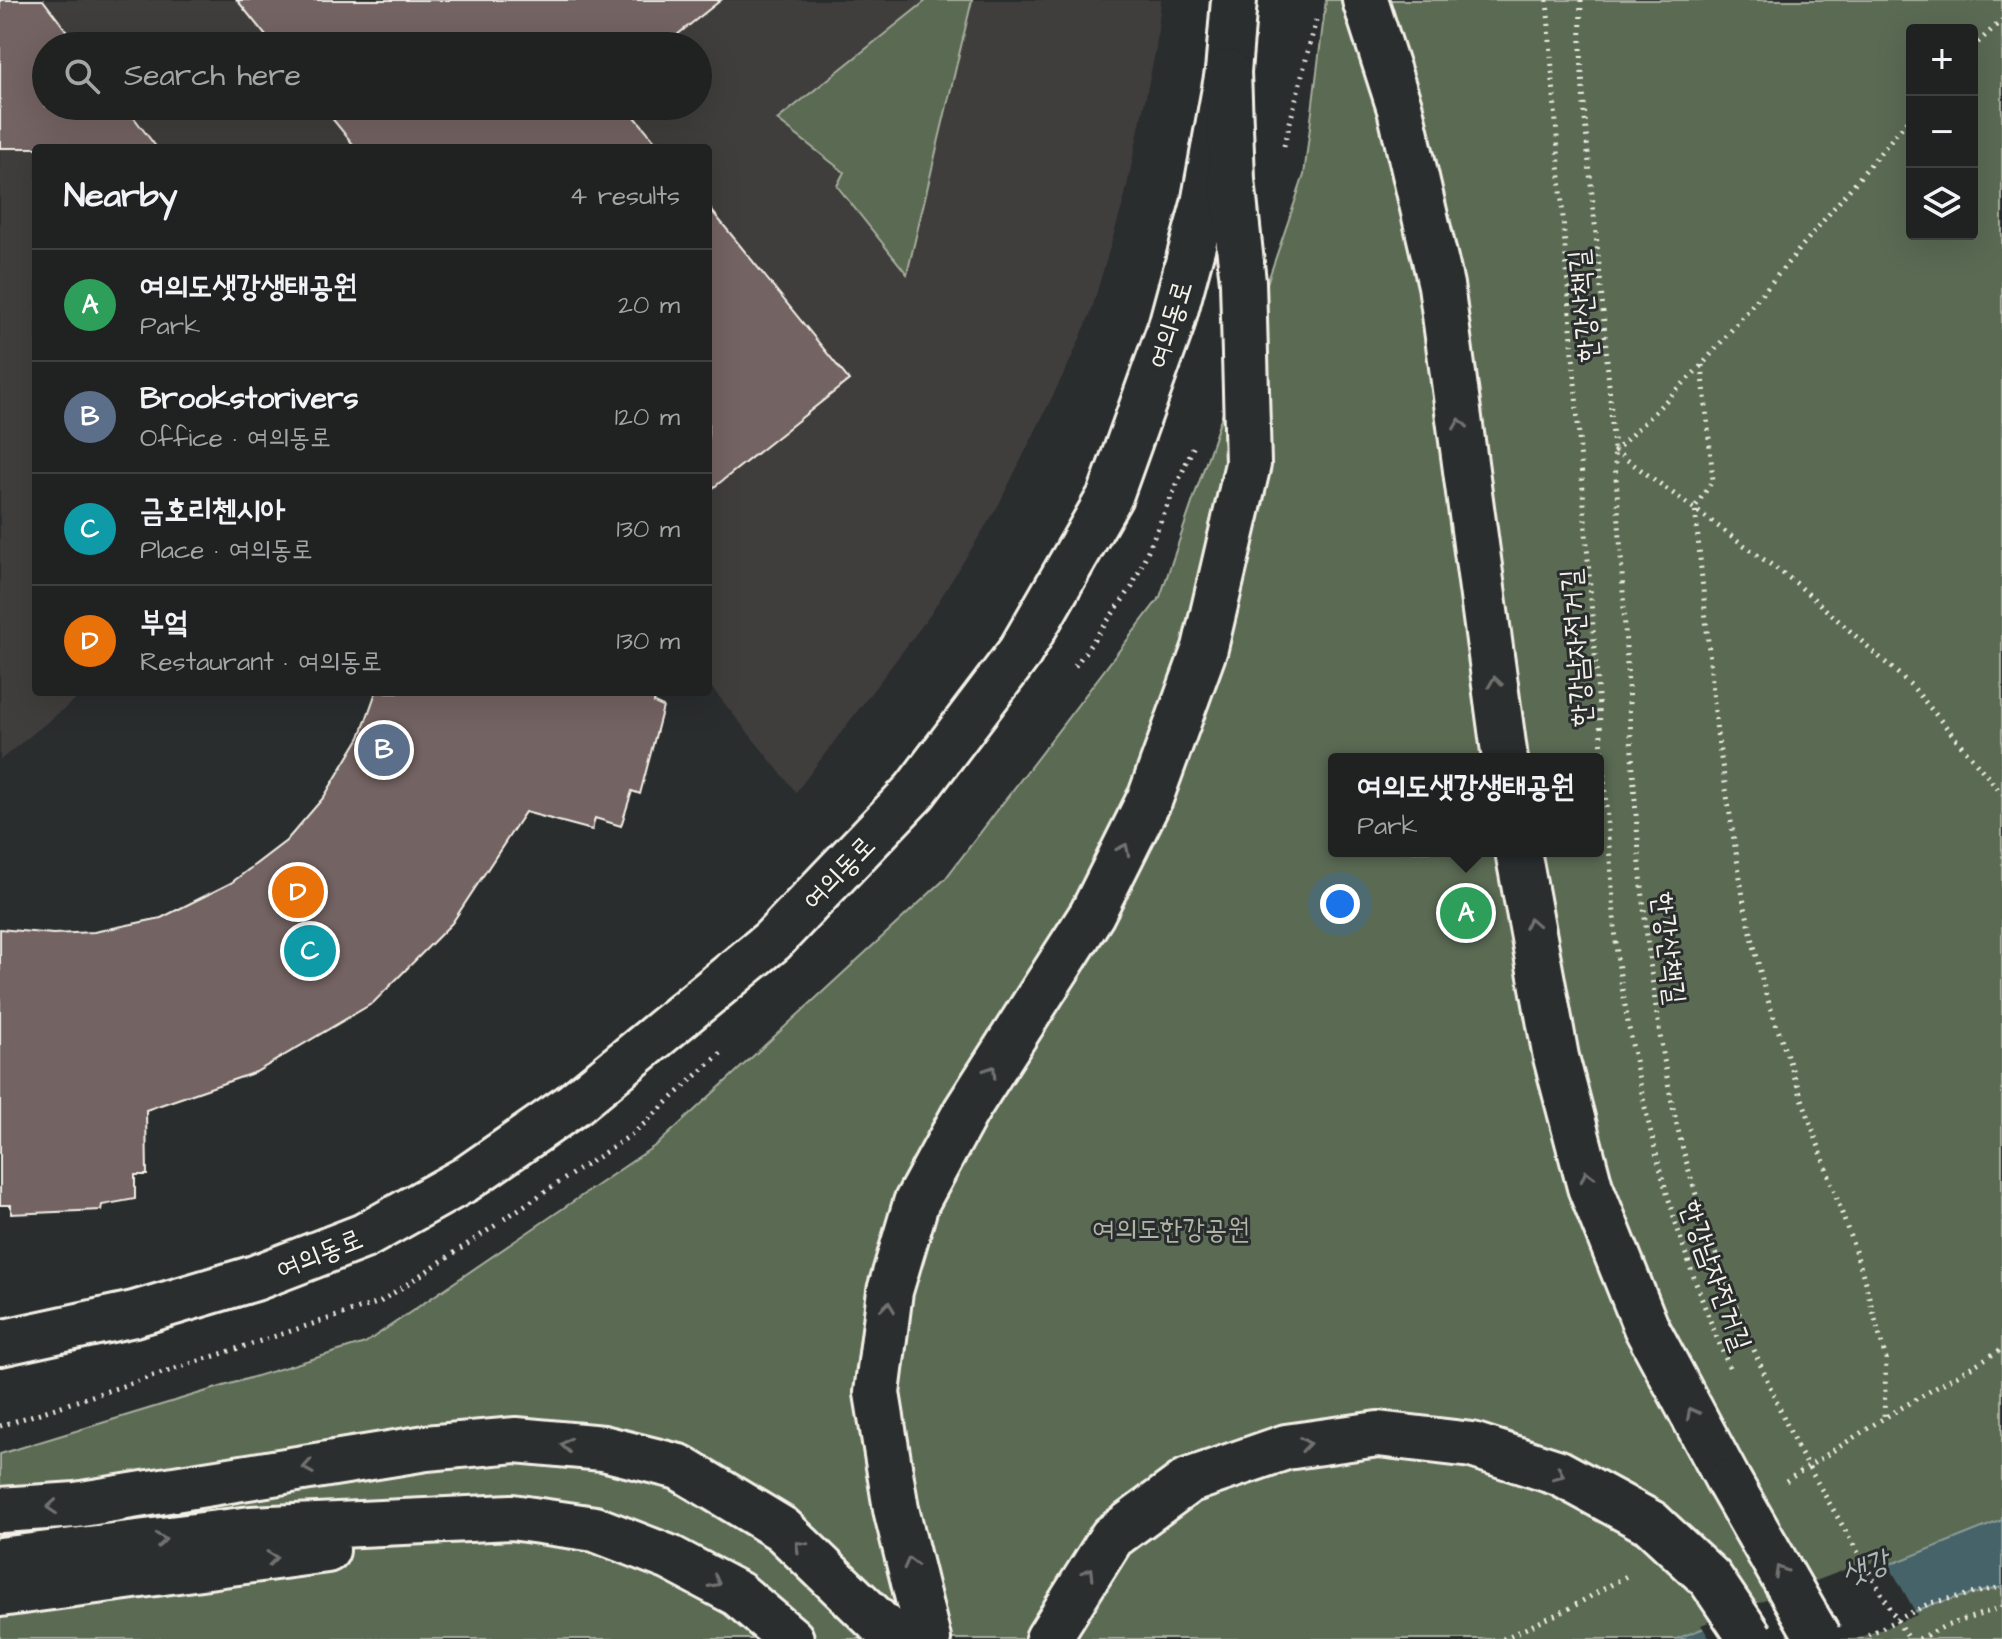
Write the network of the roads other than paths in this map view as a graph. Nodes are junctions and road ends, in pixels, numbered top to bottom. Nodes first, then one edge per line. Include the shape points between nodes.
1 (1234, 0) edge
2 (1365, 0) edge
3 (1384, 0) edge
4 (1228, 72) junction
5 (1441, 285) junction
6 (1504, 753) edge
7 (1519, 857) edge
8 (0, 1343) edge
9 (0, 1510) edge
10 (670, 1558) junction
11 (0, 1560) edge
12 (0, 1594) edge
13 (791, 1639) edge
14 (896, 1639) edge
15 (928, 1639) edge
16 (1048, 1639) edge
17 (1751, 1639) edge
18 (1819, 1639) edge

1 - 4 main road, 여의동로
2 - 5 main road via 1400,109
3 - 5 main road via 1406,52
4 - 8 main road, 여의동로 via 1204,204 1171,326 1110,496 1020,652 925,779 772,941 574,1104 466,1179 364,1236 240,1283 134,1314
15 -> 4 main road via 896,1509 877,1393 890,1291 916,1203 966,1111 1092,914 1151,796 1205,648 1248,464 1243,282
6 -> 5 main road
18 -> 7 main road, bridge via 1646,1327 1590,1187 1556,1057
14 -> 9 main road via 782,1529 679,1467 603,1448 516,1440 426,1448 76,1505
11 -> 10 main road via 251,1529 512,1517 595,1529
12 -> 10 main road via 446,1539 529,1537
10 -> 13 main road via 738,1594
16 -> 17 main road, bridge via 1112,1537 1188,1481 1286,1447 1378,1434 1472,1445 1559,1473 1651,1523 1710,1578

